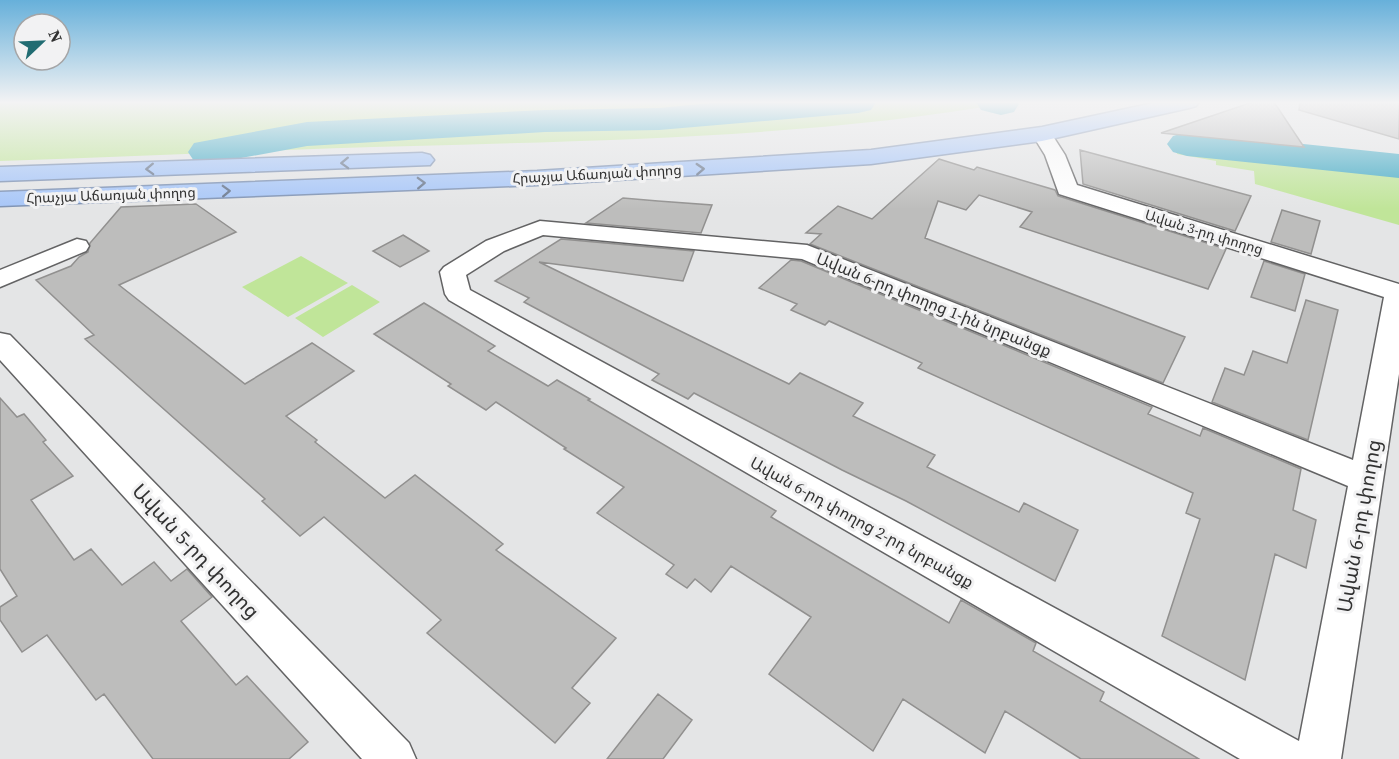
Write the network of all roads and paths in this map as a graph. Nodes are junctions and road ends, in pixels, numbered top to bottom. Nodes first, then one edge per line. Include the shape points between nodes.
1 (865, 137) edge
2 (1017, 137) edge
3 (1044, 137) edge
4 (489, 158) dead end
5 (442, 160) dead end
6 (0, 174) edge
7 (0, 199) edge
8 (77, 246) dead end
9 (453, 272) joint
10 (0, 279) edge
11 (1399, 293) edge
12 (0, 342) edge
13 (1367, 480) junction
14 (393, 759) edge
15 (1287, 759) edge
16 (1318, 759) edge

1 - 4 highway, Հրաչյա Աճառյան փողոց via 773,146
7 -> 2 highway, Հրաչյա Աճառյան փողոց via 537,178 782,164 871,157
3 - 11 street, Ավան 3-րդ փողոց via 1055,154 1067,189
5 -> 6 highway, Հրաչյա Աճառյան փողոց
8 - 10 street
9 - 13 street, Ավան 6-րդ փողոց 1-ին նրբանցք via 495,246 540,228 807,252
9 - 15 street, Ավան 6-րդ փողոց 2-րդ նրբանցք via 458,294
11 - 13 street, Ավան 6-րդ փողոց
12 - 14 street, Ավան 5-րդ փողոց
13 - 16 street, Ավան 6-րդ փողոց

